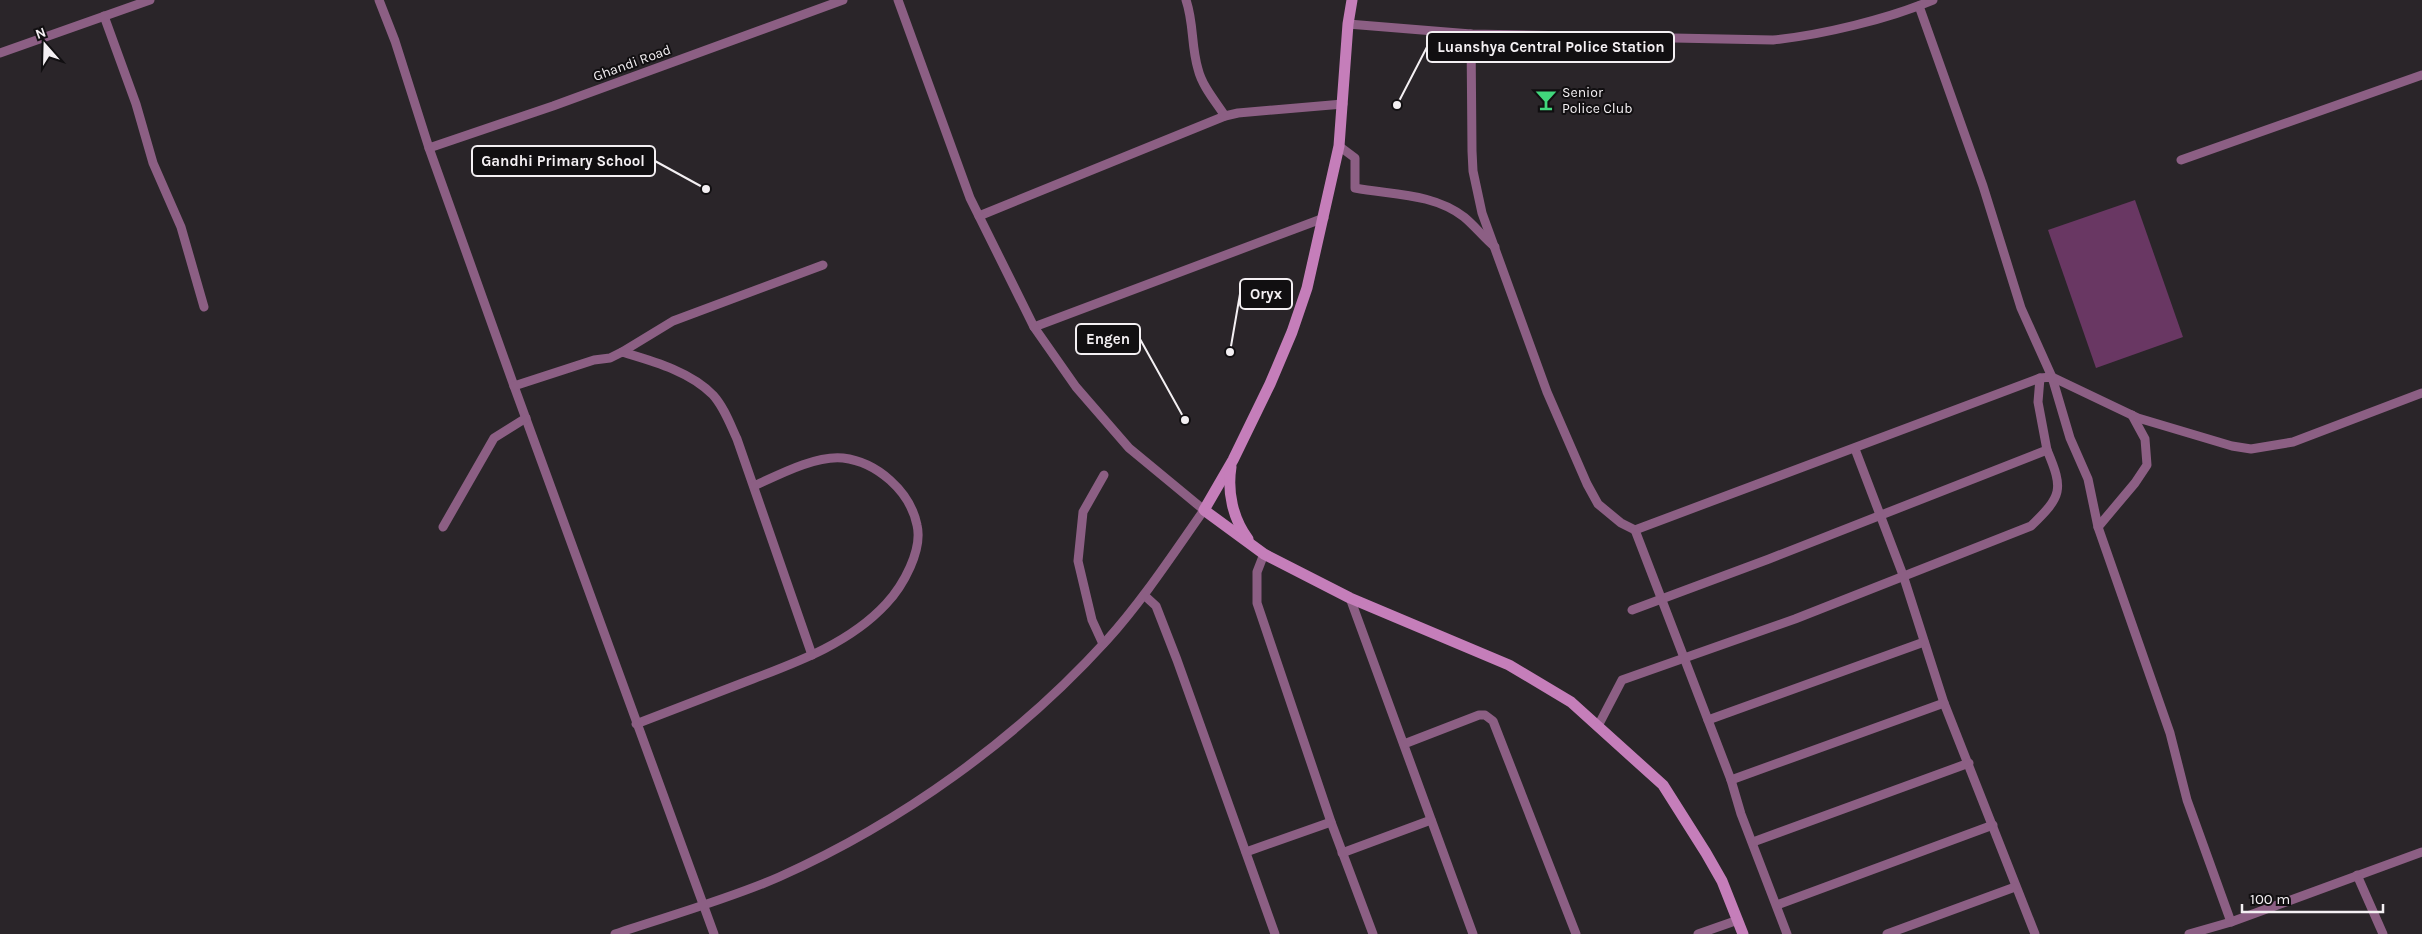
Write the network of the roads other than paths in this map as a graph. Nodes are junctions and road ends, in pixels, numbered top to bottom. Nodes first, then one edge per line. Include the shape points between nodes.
1 (150, 0) edge
2 (379, 0) edge
3 (843, 0) edge
4 (898, 0) edge
5 (1186, 0) edge
6 (1352, 0) edge
7 (1933, 0) edge
8 (1919, 6) junction
9 (104, 16) junction
10 (1348, 24) junction
11 (1471, 34) junction
12 (0, 53) edge
13 (2422, 76) edge
14 (1343, 104) junction
15 (1226, 116) junction
16 (1339, 146) junction
17 (429, 148) junction
18 (2181, 160) dead end
19 (979, 216) junction
20 (1324, 218) junction
21 (1496, 248) junction
22 (823, 265) dead end
23 (204, 308) dead end
24 (1034, 327) junction
25 (622, 352) junction
26 (2052, 377) junction
27 (2040, 378) junction
28 (514, 386) junction
29 (2422, 393) edge
30 (2132, 414) junction
31 (526, 418) junction
32 (1856, 449) junction
33 (2047, 450) junction
34 (1233, 460) junction
35 (1104, 475) dead end
36 (754, 486) junction
37 (1204, 510) junction
38 (1882, 515) junction
39 (443, 527) dead end
40 (2098, 527) junction
41 (1635, 530) junction
42 (1262, 552) junction
43 (1903, 576) junction
44 (1144, 595) junction
45 (1661, 597) junction
46 (1350, 598) junction
47 (1632, 610) dead end
48 (1924, 642) junction
49 (1103, 644) junction
50 (812, 655) junction
51 (1683, 659) junction
52 (1944, 703) junction
53 (1708, 720) junction
54 (636, 724) junction
55 (1598, 726) junction
56 (1404, 744) junction
57 (1969, 763) junction
58 (1731, 780) junction
59 (1431, 820) junction
60 (1330, 822) junction
61 (1994, 826) junction
62 (1753, 842) junction
63 (1246, 852) junction
64 (2422, 852) edge
65 (1342, 853) junction
66 (2357, 875) junction
67 (2015, 887) junction
68 (703, 904) junction
69 (1777, 904) junction
70 (1738, 920) junction
71 (2230, 922) junction
72 (615, 934) edge
73 (714, 934) edge
74 (1275, 934) edge
75 (1372, 934) edge
76 (1473, 934) edge
77 (1576, 934) edge
78 (1698, 934) edge
79 (1743, 934) edge
80 (1787, 934) edge
81 (1887, 934) edge
82 (2035, 934) edge
83 (2189, 934) edge
84 (2383, 934) edge

1 - 9 street
2 - 17 street via 396,41
3 - 17 street, Ghandi Road
4 - 19 street
5 - 15 street via 1192,18 1200,78
6 - 10 main road
7 - 8 street
8 - 11 street via 1812,35 1773,40
8 - 26 street via 1983,186 2021,308
9 - 12 street
9 - 23 street via 136,104 153,163 181,226
10 - 11 street
10 - 14 main road
11 - 21 street via 1474,171 1482,213
13 - 18 street
14 - 15 street
14 - 16 main road
15 - 19 street
16 - 20 main road
16 - 21 street via 1355,158 1355,188 1413,196 1441,204 1462,216
17 - 28 street
19 - 24 street
20 - 24 street
20 - 34 main road via 1307,288 1292,332
21 - 41 street via 1547,392 1587,484 1598,504
22 - 25 street via 673,321
24 - 37 street via 1076,387 1129,448
25 - 28 street
25 - 36 street via 689,377 713,395 727,416
26 - 27 street
26 - 30 street
26 - 40 street via 2067,429 2088,479
27 - 32 street
27 - 33 street via 2038,402
28 - 31 street
29 - 30 street via 2293,442 2251,449
30 - 40 street via 2145,439 2147,465
31 - 39 street via 494,438
31 - 54 street
32 - 38 street
32 - 41 street
33 - 38 street
33 - 43 street via 2058,476 2058,490 2051,507 2031,526
34 - 37 main road
34 - 42 main road via 1230,484 1233,509 1242,531
35 - 49 street via 1083,512 1078,561 1092,620
36 - 50 street
36 - 50 street via 814,462 841,458 860,461 879,470 895,485 910,506 918,526 915,553 897,592 868,621
37 - 42 main road
37 - 44 street
38 - 43 street
38 - 45 street
40 - 71 street via 2170,733 2186,800
41 - 45 street
42 - 46 main road
42 - 60 street via 1256,572 1258,603
43 - 48 street
43 - 51 street via 1795,620
44 - 49 street
44 - 63 street via 1156,606
45 - 47 street
45 - 51 street
46 - 55 main road via 1510,665 1572,702
46 - 56 street
48 - 52 street
48 - 53 street
49 - 68 street via 1056,692 999,741 896,815 860,837 777,878
50 - 54 street
51 - 53 street
51 - 55 street via 1622,680
52 - 57 street
52 - 58 street
53 - 58 street
54 - 68 street
55 - 70 main road via 1663,785 1722,881
56 - 59 street
56 - 77 street via 1479,715 1493,721
57 - 61 street
57 - 62 street
58 - 62 street
59 - 65 street
59 - 76 street
60 - 63 street
60 - 65 street
61 - 67 street
61 - 69 street
62 - 69 street
63 - 74 street
64 - 66 street
65 - 75 street
66 - 71 street
66 - 84 street
67 - 81 street
67 - 82 street
68 - 72 street
68 - 73 street
69 - 80 street
70 - 78 street
70 - 79 main road
71 - 83 street

